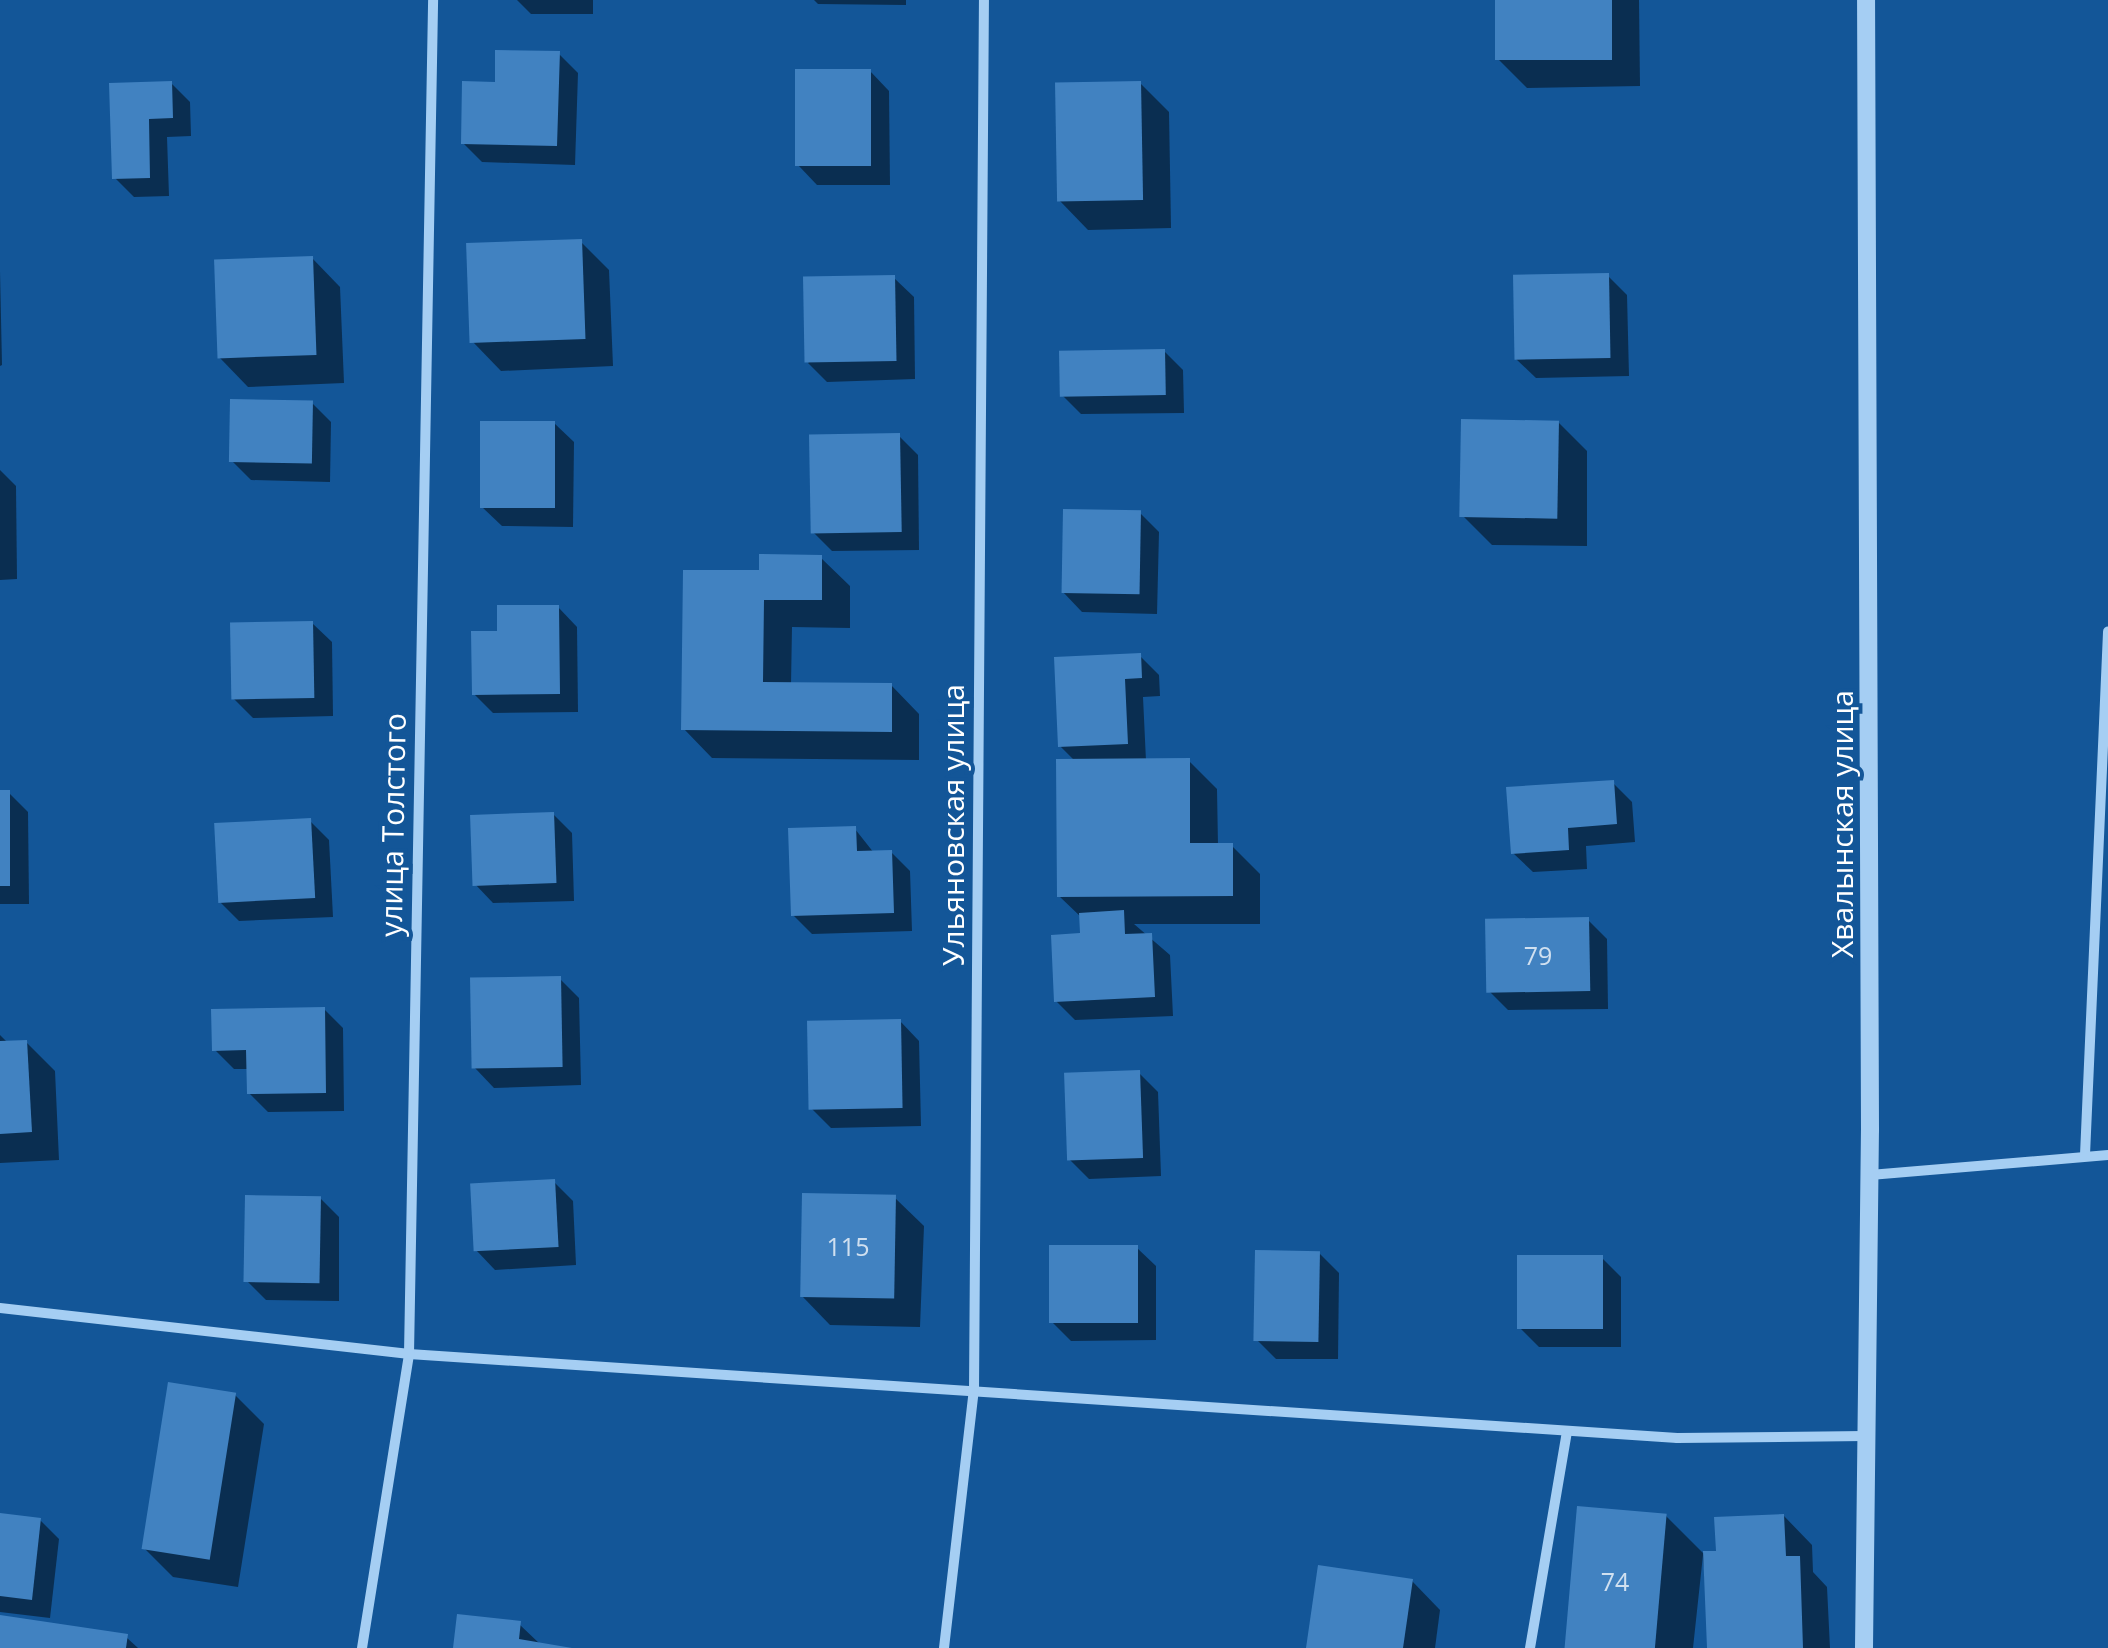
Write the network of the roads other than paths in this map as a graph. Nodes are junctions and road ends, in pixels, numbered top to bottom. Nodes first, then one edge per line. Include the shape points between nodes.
1 (433, 0) edge
2 (984, 0) edge
3 (1866, 0) edge
4 (2108, 632) edge
5 (2085, 1155) junction
6 (2108, 1155) edge
7 (1870, 1175) junction
8 (0, 1308) edge
9 (409, 1354) junction
10 (974, 1390) junction
11 (1567, 1431) junction
12 (1865, 1436) junction
13 (362, 1648) edge
14 (944, 1648) edge
15 (1530, 1648) edge
16 (1864, 1648) edge

1 - 9 street, улица Толстого
2 - 10 street, Ульяновская улица
3 - 7 street, Хвалынская улица
4 - 5 street
5 - 6 street
5 - 7 street
7 - 12 street, Хвалынская улица
8 - 9 street
9 - 10 street
9 - 13 street, улица Толстого
10 - 11 street
10 - 14 street, Ульяновская улица
11 - 12 street via 1678,1438
11 - 15 street
12 - 16 street, Хвалынская улица

